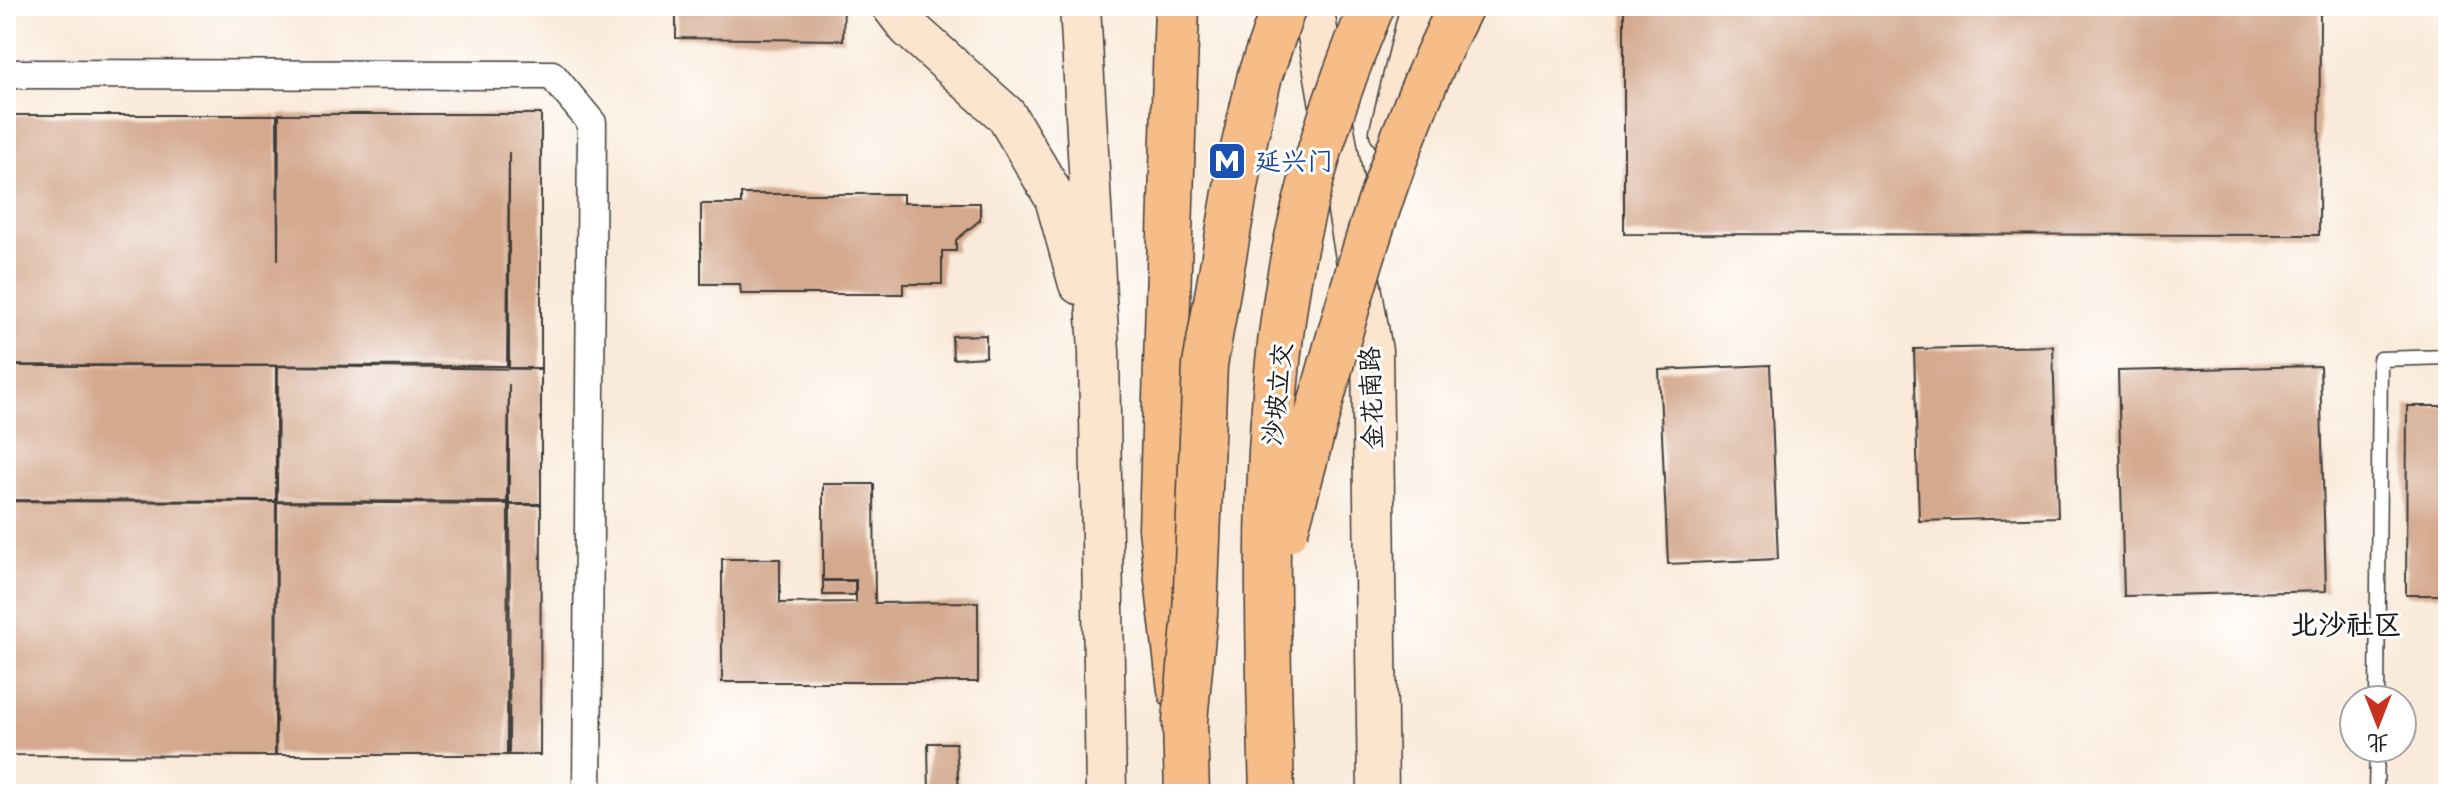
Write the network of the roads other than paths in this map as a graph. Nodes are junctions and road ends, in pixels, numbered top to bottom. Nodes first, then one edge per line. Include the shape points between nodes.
1 (892, 6) edge
2 (1080, 6) edge
3 (1160, 6) edge
4 (1177, 6) edge
5 (1284, 6) edge
6 (1313, 6) edge
7 (1372, 6) edge
8 (1421, 6) edge
9 (1461, 6) edge
10 (6, 74) edge
11 (1173, 119) junction
12 (1372, 351) junction
13 (1099, 352) junction
14 (2448, 357) edge
15 (1267, 598) junction
16 (2377, 684) edge
17 (1185, 721) junction
18 (2377, 764) edge
19 (587, 794) edge
20 (1106, 794) edge
21 (1187, 794) edge
22 (1272, 794) edge
23 (1378, 794) edge
24 (2376, 794) edge

1 - 13 main road via 909,28 1006,115 1055,198
2 - 13 main road
3 - 11 highway
4 - 11 highway
5 - 17 highway, bridge via 1260,75 1242,153 1205,365
6 - 12 main road, 金花南路
7 - 15 highway, 沙坡立交, bridge via 1315,168 1289,278 1271,439
8 - 12 main road via 1382,165
9 - 15 highway, bridge via 1433,61 1387,182
10 - 19 street via 552,75 592,123
11 - 17 highway, bridge via 1161,529
12 - 23 main road, 金花南路
13 - 20 main road
14 - 16 lane via 2380,359
15 - 22 highway, 沙坡立交, bridge
17 - 21 highway, bridge
18 - 24 lane

